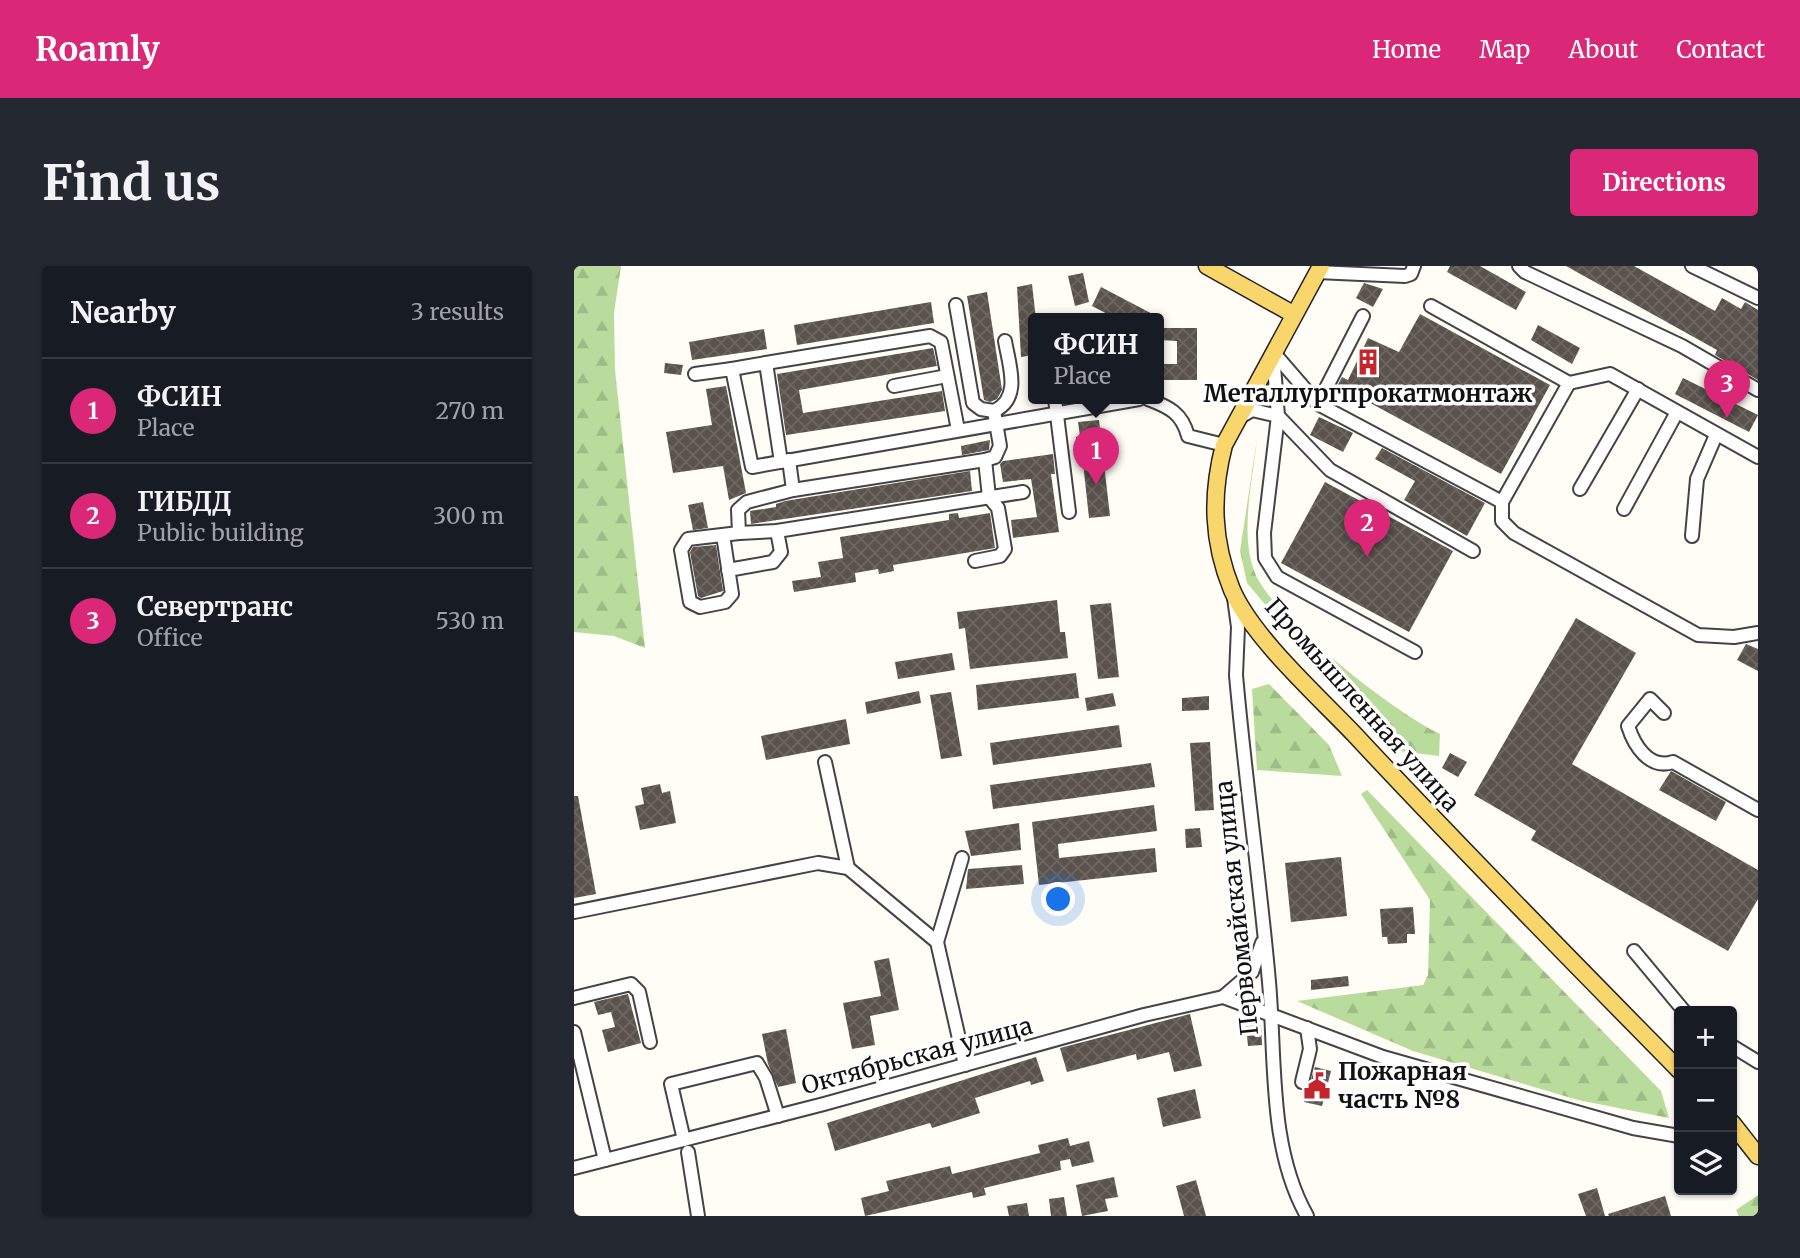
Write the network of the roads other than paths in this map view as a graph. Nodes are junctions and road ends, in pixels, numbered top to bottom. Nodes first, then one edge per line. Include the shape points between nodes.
1 (1206, 266) edge
2 (1414, 266) edge
3 (1519, 266) edge
4 (1692, 266) edge
5 (1319, 269) edge
6 (1758, 298) edge
7 (956, 305) dead end
8 (1431, 306) dead end
9 (1293, 314) junction
10 (1363, 316) dead end
11 (1005, 341) dead end
12 (1273, 352) junction
13 (766, 363) junction
14 (732, 369) junction
15 (695, 374) dead end
16 (947, 376) junction
17 (1569, 383) junction
18 (894, 386) dead end
19 (1638, 389) junction
20 (1758, 390) edge
21 (1056, 404) edge
22 (1112, 404) edge
23 (1160, 404) edge
24 (1318, 404) junction
25 (1677, 412) junction
26 (1057, 414) junction
27 (1278, 416) junction
28 (996, 418) junction
29 (1236, 419) junction
30 (958, 430) junction
31 (1739, 430) dead end
32 (1716, 435) junction
33 (1732, 442) junction
34 (1224, 445) junction
35 (1758, 457) edge
36 (985, 460) junction
37 (785, 461) junction
38 (1580, 489) dead end
39 (793, 490) junction
40 (1023, 492) dead end
41 (989, 497) junction
42 (1502, 502) junction
43 (1624, 509) dead end
44 (1069, 512) dead end
45 (778, 531) junction
46 (739, 533) junction
47 (723, 535) junction
48 (1692, 536) dead end
49 (1473, 551) dead end
50 (975, 561) dead end
51 (728, 570) junction
52 (1233, 592) junction
53 (1758, 633) edge
54 (1415, 652) dead end
55 (1664, 713) dead end
56 (825, 762) dead end
57 (1758, 810) edge
58 (962, 858) dead end
59 (848, 868) junction
60 (574, 912) edge
61 (1264, 939) junction
62 (937, 942) junction
63 (1634, 951) dead end
64 (1223, 997) junction
65 (574, 998) edge
66 (1680, 1006) edge
67 (1270, 1015) junction
68 (1307, 1028) junction
69 (574, 1032) edge
70 (649, 1042) dead end
71 (1737, 1049) edge
72 (1758, 1062) edge
73 (965, 1065) junction
74 (1678, 1069) edge
75 (1302, 1082) dead end
76 (778, 1116) junction
77 (1674, 1135) edge
78 (1738, 1139) edge
79 (686, 1146) junction
80 (1757, 1153) edge
81 (605, 1160) junction
82 (574, 1168) edge
83 (698, 1216) edge
84 (1307, 1216) edge

1 - 9 main road
2 - 5 street via 1405,276
3 - 20 street via 1682,346
4 - 6 street
5 - 9 main road, Промышленная улица
7 - 28 street via 973,403
8 - 17 street
9 - 12 main road, Промышленная улица
10 - 24 street
11 - 28 street via 1012,388
12 - 24 street
12 - 27 street
12 - 29 main road, Промышленная улица
13 - 14 street
13 - 16 street via 930,335 941,342
13 - 37 street
14 - 15 street
14 - 37 street via 752,467
16 - 18 street
16 - 30 street
17 - 19 street via 1610,374
17 - 42 street
19 - 25 street
19 - 38 street
21 - 26 street
22 - 26 street
23 - 34 street via 1184,422 1188,436
24 - 42 street
25 - 32 street
25 - 43 street
26 - 28 street
26 - 44 street
27 - 29 street via 1252,410
27 - 49 street via 1330,470
27 - 54 street via 1265,558 1277,577
28 - 30 street
28 - 36 street via 1000,446 995,457
29 - 34 main road, Промышленная улица
30 - 37 street
31 - 33 street
32 - 33 street
32 - 48 street via 1697,479
33 - 35 street
34 - 52 main road, Промышленная улица via 1216,476 1216,541
36 - 39 street
36 - 41 street
37 - 39 street
39 - 46 street via 747,502 738,510
40 - 41 street
41 - 45 street
41 - 50 street via 998,508 1005,549 1000,556
42 - 53 street via 1502,521 1514,533 1698,635
45 - 46 street
45 - 51 street via 781,552 773,562
46 - 47 street
47 - 51 street
47 - 51 street via 688,539 681,550 691,602 700,607 725,602 732,594
52 - 61 street, Первомайская улица via 1238,627 1237,688
52 - 74 main road, Промышленная улица via 1266,639 1324,702
55 - 57 street via 1650,699 1635,713 1628,726 1634,745 1654,762 1673,762
56 - 59 street
58 - 62 street
59 - 60 street via 818,863
59 - 62 street
61 - 64 street via 1252,972
61 - 67 street, Первомайская улица
62 - 73 street
63 - 66 street
64 - 67 street
64 - 73 street, Октябрьская улица
65 - 70 street via 631,984 639,992
67 - 68 street
67 - 84 street, Первомайская улица via 1284,1156 1293,1191
68 - 75 street via 1310,1049
68 - 77 street via 1383,1057 1633,1128
69 - 81 street
71 - 72 street
73 - 76 street, Октябрьская улица
76 - 79 street, Октябрьская улица
76 - 79 street via 757,1063 671,1084
78 - 80 main road
79 - 81 street, Октябрьская улица
79 - 83 street
81 - 82 street, Октябрьская улица

